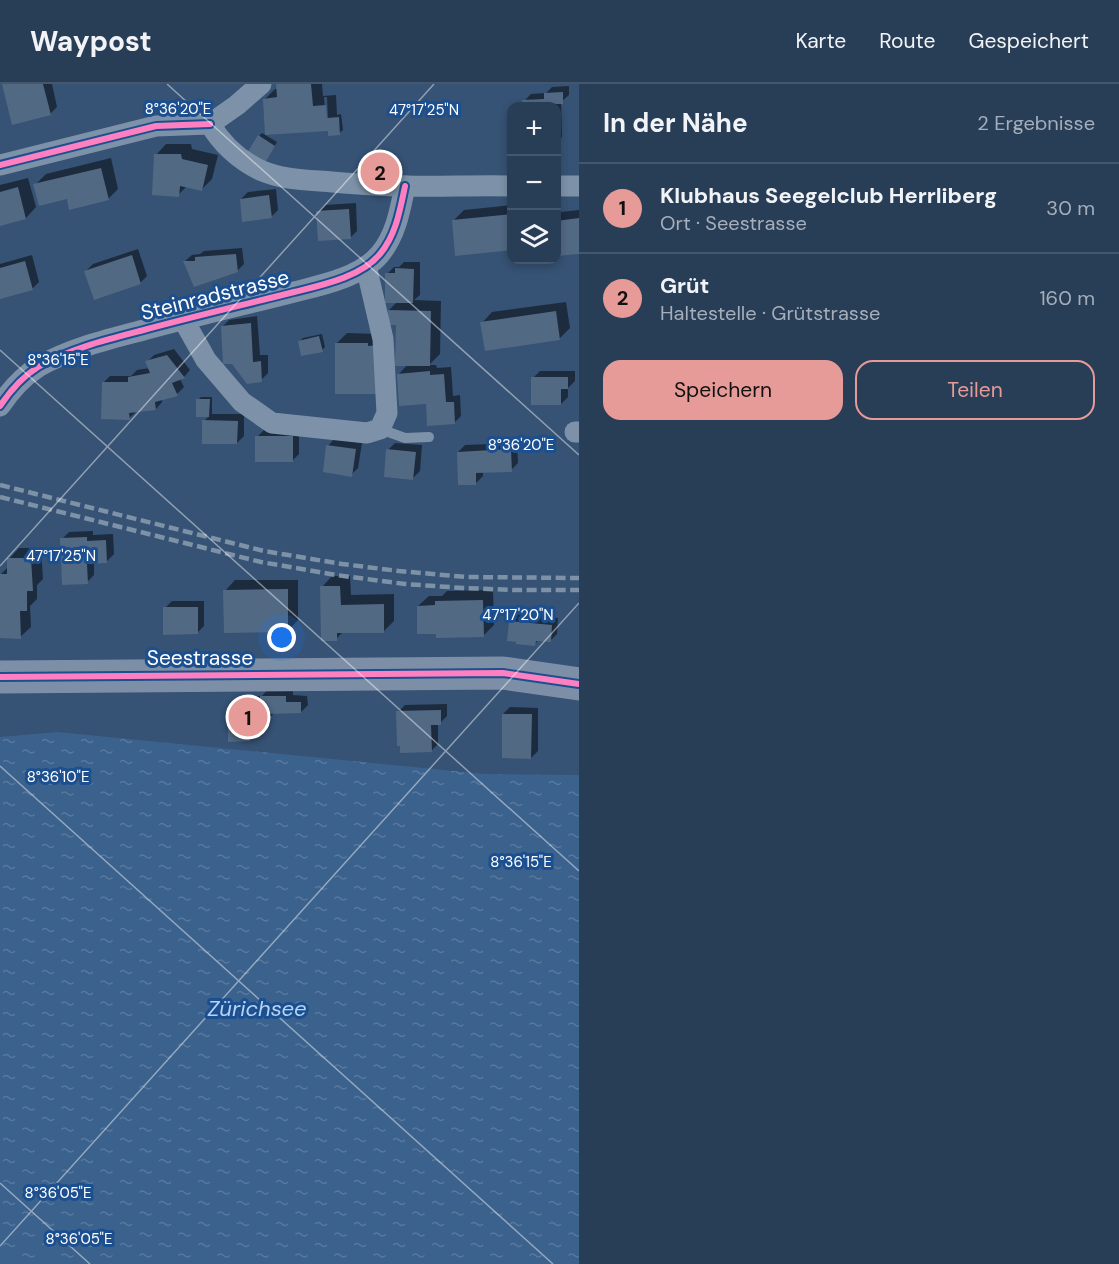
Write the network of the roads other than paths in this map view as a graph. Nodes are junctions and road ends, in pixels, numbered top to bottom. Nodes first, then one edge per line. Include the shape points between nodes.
1 (261, 84) edge
2 (210, 124) junction
3 (0, 165) edge
4 (405, 186) junction
5 (507, 186) edge
6 (561, 186) edge
7 (579, 186) edge
8 (366, 266) junction
9 (183, 319) junction
10 (0, 406) edge
11 (380, 429) junction
12 (429, 437) dead end
13 (0, 677) edge
14 (579, 684) edge

1 - 2 street
2 - 3 street via 156,126
2 - 4 street via 224,144 248,164 277,176
4 - 5 street
4 - 8 street, Steinradstrasse via 391,236
6 - 7 street
8 - 9 street, Steinradstrasse via 328,284
8 - 11 street via 383,339 387,413
9 - 10 street, Steinradstrasse via 68,352 36,368 12,387
9 - 11 street via 206,360 242,402 272,423 367,433
11 - 12 lane via 405,438
13 - 14 main road, Seestrasse via 504,673

